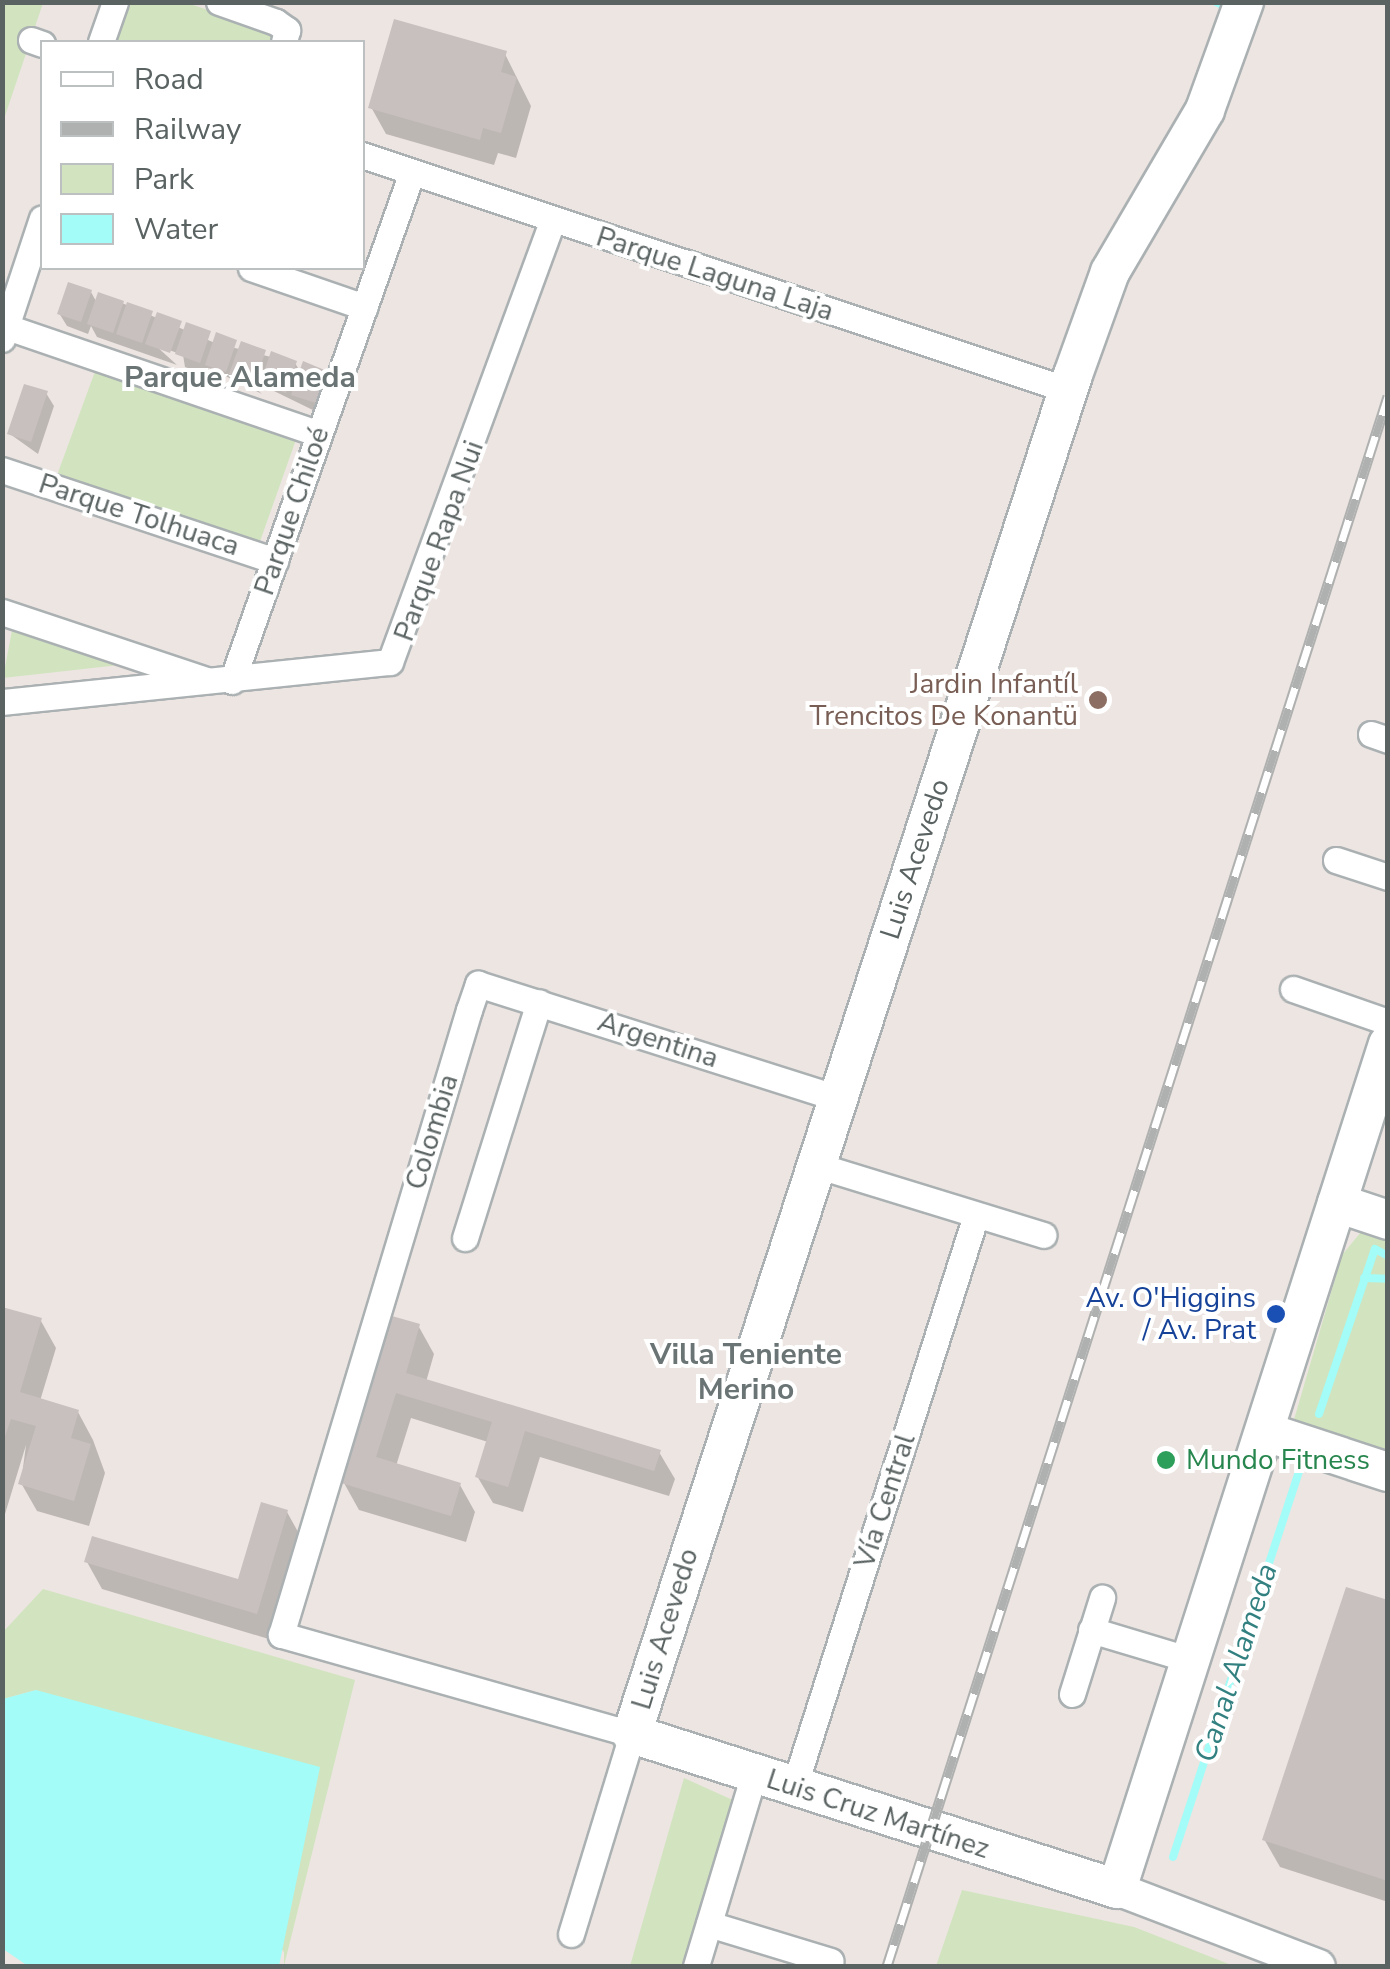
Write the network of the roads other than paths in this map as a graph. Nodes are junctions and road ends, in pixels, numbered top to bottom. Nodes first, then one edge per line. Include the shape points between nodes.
1 (114, 2) edge
2 (219, 2) edge
3 (1244, 2) edge
4 (102, 40) edge
5 (284, 40) edge
6 (365, 156) edge
7 (412, 172) junction
8 (553, 220) junction
9 (40, 224) edge
10 (257, 270) edge
11 (364, 308) junction
12 (4, 333) edge
13 (1068, 390) junction
14 (319, 434) junction
15 (2, 470) edge
16 (275, 560) junction
17 (2, 612) edge
18 (224, 682) junction
19 (2, 702) edge
20 (1336, 860) dead end
21 (1388, 877) edge
22 (478, 984) joint
23 (1293, 989) dead end
24 (540, 1002) junction
25 (1388, 1022) edge
26 (1388, 1044) edge
27 (838, 1098) junction
28 (816, 1165) junction
29 (1337, 1203) junction
30 (976, 1215) junction
31 (1388, 1220) edge
32 (1043, 1235) dead end
33 (465, 1238) dead end
34 (1266, 1432) junction
35 (1388, 1472) edge
36 (1102, 1598) dead end
37 (1091, 1630) junction
38 (1191, 1660) junction
39 (1072, 1694) dead end
40 (632, 1734) junction
41 (754, 1774) junction
42 (794, 1787) junction
43 (1118, 1889) junction
44 (709, 1924) junction
45 (571, 1934) dead end
46 (1275, 1959) edge
47 (831, 1962) dead end
48 (696, 1966) edge
49 (1319, 1966) edge

1 - 4 street
2 - 5 street via 276,22 287,30
3 - 13 main road, Luis Acevedo via 1205,110 1110,272
6 - 7 street, Parque Laguna Laja
7 - 8 street, Parque Laguna Laja
7 - 11 street, Parque Chiloé
8 - 13 street, Parque Laguna Laja
8 - 18 street, Parque Rapa Nui via 402,649 390,662
9 - 12 street
10 - 11 street
11 - 14 street, Parque Chiloé
12 - 14 street
13 - 27 main road, Luis Acevedo
14 - 16 street, Parque Chiloé
15 - 16 street, Parque Tolhuaca
16 - 18 street, Parque Chiloé
17 - 18 street
18 - 19 street, Parque Rapa Nui
20 - 21 street
22 - 24 street, Argentina
22 - 40 street, Colombia via 282,1635
23 - 25 street
24 - 27 street, Argentina
24 - 33 street
26 - 29 main road
27 - 28 main road, Luis Acevedo
28 - 30 street
28 - 40 main road, Luis Acevedo
29 - 31 main road
29 - 34 main road
30 - 32 street
30 - 42 street, Vía Central
34 - 35 main road
34 - 38 main road
36 - 37 street
37 - 38 street
37 - 39 street
38 - 43 main road
40 - 41 main road, Luis Cruz Martínez
40 - 45 street
41 - 42 main road, Luis Cruz Martínez
41 - 44 street
42 - 43 main road, Luis Cruz Martínez
43 - 46 street, Luis Cruz Martínez
44 - 47 street
44 - 48 street
46 - 49 street, Luis Cruz Martínez

